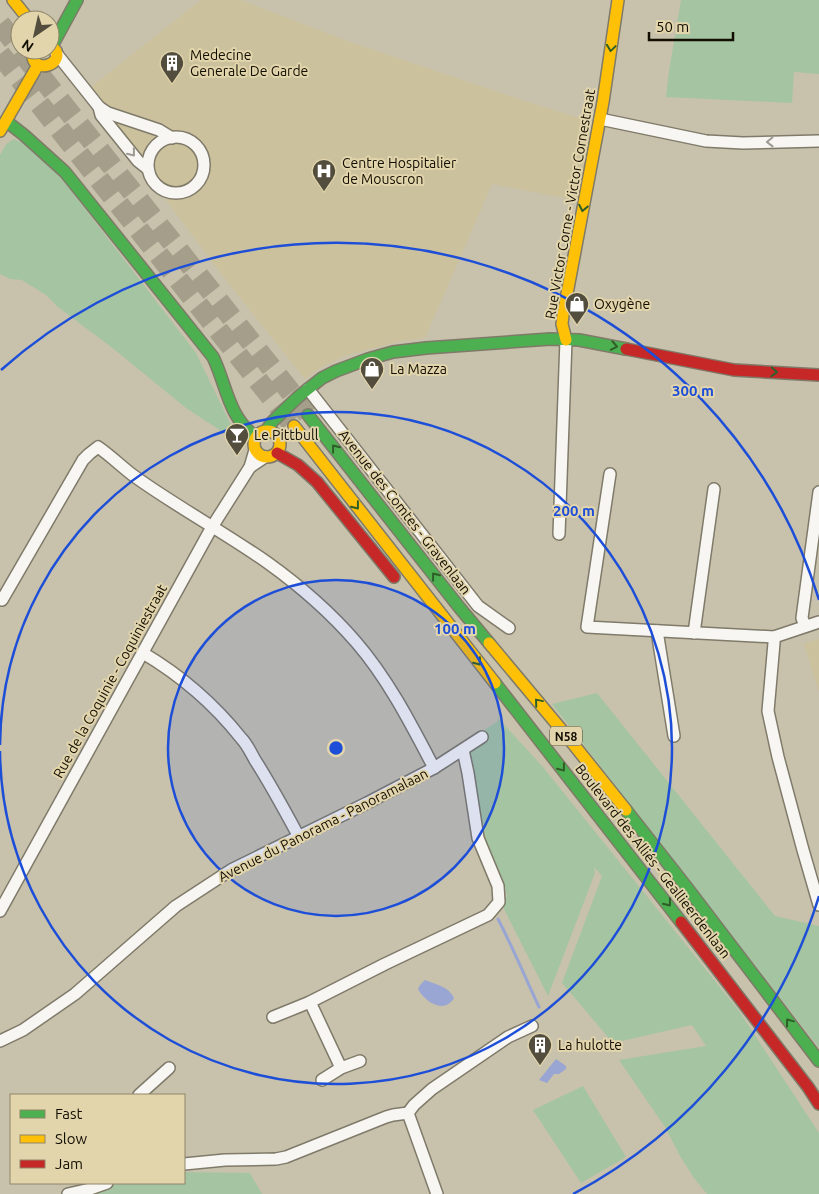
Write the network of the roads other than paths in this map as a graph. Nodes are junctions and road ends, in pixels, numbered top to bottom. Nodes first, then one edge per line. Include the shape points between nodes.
1 (13, 0) edge
2 (618, 0) edge
3 (74, 4) edge
4 (21, 10) edge
5 (60, 17) edge
6 (60, 33) edge
7 (60, 57) edge
8 (34, 60) edge
9 (55, 60) edge
10 (44, 66) junction
11 (73, 75) junction
12 (99, 107) junction
13 (121, 117) junction
14 (600, 119) junction
15 (6, 121) junction
16 (110, 126) junction
17 (0, 132) edge
18 (172, 138) junction
19 (819, 141) edge
20 (148, 169) junction
21 (566, 340) junction
22 (819, 375) edge
23 (308, 389) junction
24 (308, 415) tunnel mouth
25 (294, 426) tunnel mouth
26 (266, 434) junction
27 (255, 450) junction
28 (277, 453) junction
29 (266, 457) junction
30 (250, 467) junction
31 (610, 474) dead end
32 (714, 489) dead end
33 (819, 492) edge
34 (212, 527) junction
35 (559, 534) dead end
36 (401, 586) dead end
37 (1, 601) edge
38 (819, 622) edge
39 (805, 626) junction
40 (509, 628) dead end
41 (657, 631) junction
42 (694, 632) junction
43 (774, 637) junction
44 (143, 653) junction
45 (466, 664) dead end
46 (532, 730) junction
47 (674, 736) dead end
48 (482, 738) dead end
49 (463, 750) junction
50 (434, 768) junction
51 (299, 837) junction
52 (819, 905) edge
53 (0, 911) edge
54 (310, 1002) junction
55 (273, 1018) dead end
56 (532, 1026) dead end
57 (0, 1041) edge
58 (360, 1061) dead end
59 (819, 1061) edge
60 (169, 1068) dead end
61 (341, 1068) junction
62 (322, 1080) dead end
63 (140, 1094) edge
64 (819, 1104) edge
65 (408, 1113) junction
66 (185, 1164) edge
67 (90, 1186) edge
68 (68, 1194) edge
69 (437, 1194) edge

1 - 4 main road
2 -> 14 main road, Rue Victor Corne - Victor Cornestraat
3 - 5 main road
3 - 6 main road
7 - 11 street
8 - 10 main road
9 - 10 main road
10 - 11 street via 60,68
10 - 15 main road
11 - 12 street
12 - 13 street
12 - 16 street
13 - 16 street
13 - 18 street
19 -> 14 street via 706,141
14 -> 21 main road, Rue Victor Corne - Victor Cornestraat via 562,324
15 - 17 main road
15 - 26 main road via 65,172 213,357 220,368 233,410 244,429
16 -> 20 street
18 - 20 street via 160,142 153,150
18 - 20 street via 190,141 201,152 204,168 199,182 186,192 171,193 157,186
21 -> 22 main road, Rue de la Coquinie - Coquiniestraat via 734,370
21 - 23 main road, Rue de la Coquinie - Coquiniestraat via 393,352 343,368
21 - 35 street, Rue Victor Corne - Victor Cornestraat
23 - 26 main road, Rue de la Coquinie - Coquiniestraat
23 - 40 street, Avenue des Comtes - Gravenlaan via 478,606
59 -> 24 main road, Boulevard des Alliés - Geallieerdenlaan / N58 via 588,762
25 -> 46 main road, Boulevard des Alliés - Geallieerdenlaan / N58
26 - 27 main road, Rue de la Coquinie - Coquiniestraat via 254,441
26 - 28 main road, Rue de la Coquinie - Coquiniestraat via 278,437
27 - 29 main road
27 - 30 street, Rue de la Coquinie - Coquiniestraat
28 - 29 main road, Rue de la Coquinie - Coquiniestraat
28 - 36 main road via 298,465 317,482
29 - 30 street, Rue de la Coquinie - Coquiniestraat
30 - 34 street, Rue de la Coquinie - Coquiniestraat
31 - 41 street via 587,626
32 - 42 street
33 - 39 street via 802,618
34 - 37 street via 134,476 98,447 83,460
34 - 44 street, Rue de la Coquinie - Coquiniestraat
34 - 50 street via 288,578 341,625 389,688
38 - 39 street
39 - 43 street
41 - 42 street
41 - 47 street
42 - 43 street
43 - 52 street via 768,711
44 - 51 street via 194,688 242,738
44 - 53 street, Rue de la Coquinie - Coquiniestraat
45 - 46 main road via 499,701
46 -> 64 main road, Boulevard des Alliés - Geallieerdenlaan / N58
48 - 49 street, Avenue du Panorama - Panoramalaan
49 - 50 street, Avenue du Panorama - Panoramalaan
49 - 54 street via 478,838 498,886 499,902 488,915
50 - 51 street, Avenue du Panorama - Panoramalaan
51 - 57 street, Avenue du Panorama - Panoramalaan via 231,870 176,906 75,994 23,1030
54 - 55 street
54 - 61 street
56 - 65 street via 508,1036 432,1089
58 - 61 street
60 - 63 street
61 - 62 street
65 - 66 street via 393,1115 286,1157
65 - 69 street
67 - 68 street

